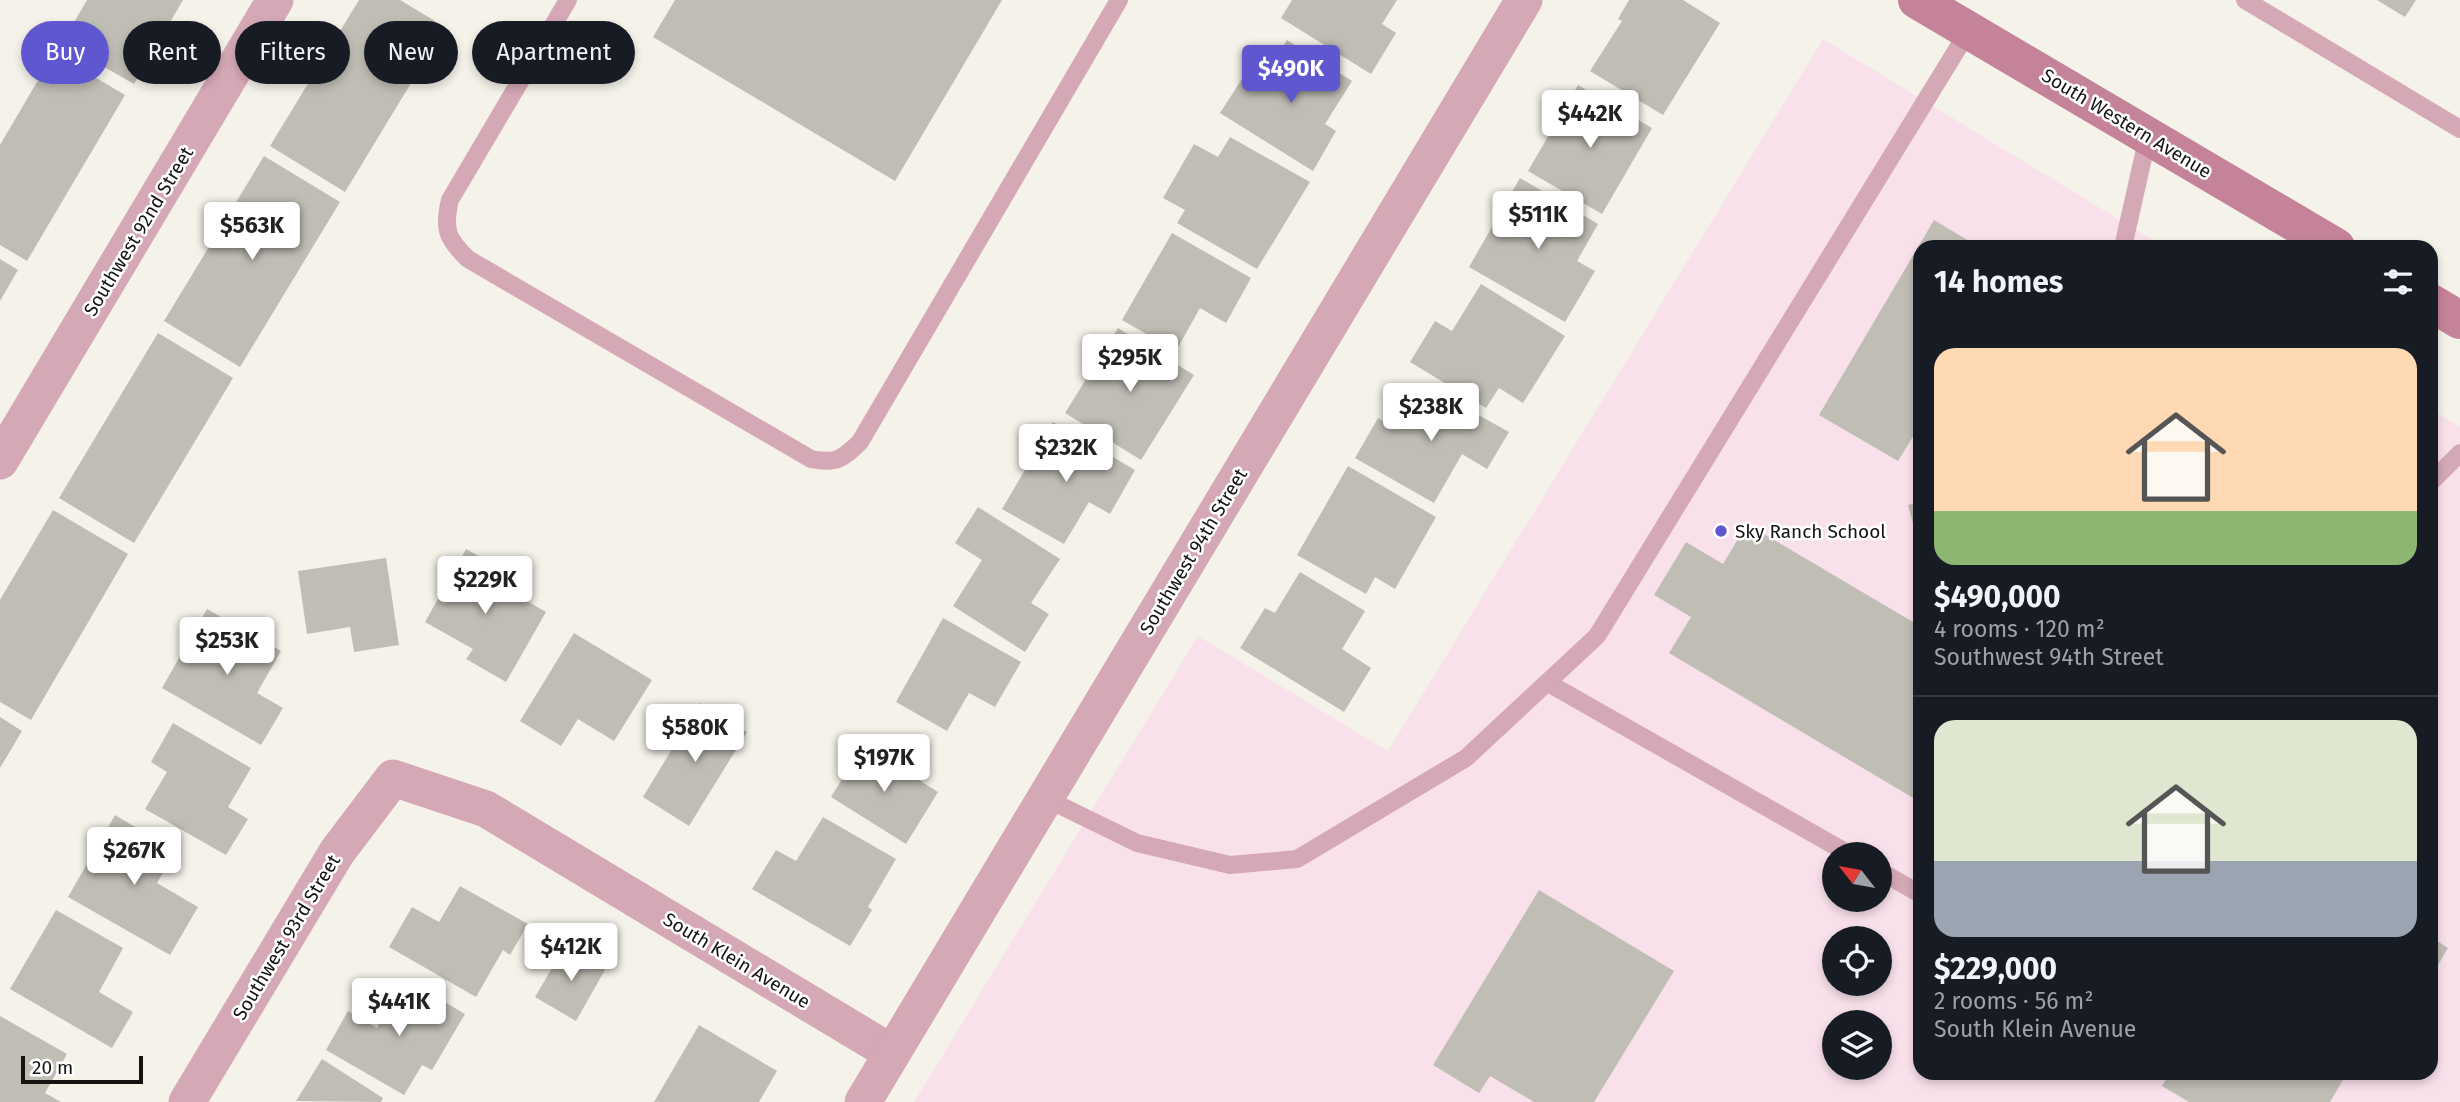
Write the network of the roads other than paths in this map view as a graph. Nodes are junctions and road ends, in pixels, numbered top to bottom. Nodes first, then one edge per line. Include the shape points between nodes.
1 (275, 0) edge
2 (568, 0) edge
3 (1119, 0) edge
4 (1524, 0) edge
5 (1917, 0) edge
6 (2245, 0) edge
7 (1969, 30) junction
8 (2460, 129) edge
9 (2148, 136) junction
10 (2125, 240) edge
11 (2324, 240) edge
12 (2438, 307) edge
13 (2460, 320) edge
14 (2460, 453) edge
15 (0, 461) edge
16 (2438, 475) edge
17 (1548, 683) junction
18 (393, 778) joint
19 (1045, 798) junction
20 (1828, 842) edge
21 (1892, 878) edge
22 (1913, 890) edge
23 (892, 1053) junction
24 (187, 1102) edge
25 (863, 1102) edge

1 - 15 street, Southwest 92nd Street
2 - 3 lane via 450,200 447,232 454,245 468,259 811,459 828,463 843,458 860,442
4 - 19 street, Southwest 94th Street
5 - 7 main road, South Western Avenue
6 - 8 lane
7 - 9 main road, South Western Avenue
7 - 17 lane via 1597,636
9 - 10 lane
9 - 11 main road, South Western Avenue
12 - 13 main road
14 - 16 lane
17 - 19 lane via 1466,758 1297,859 1230,865 1137,843
17 - 20 lane
18 - 23 street, South Klein Avenue via 486,809
18 - 24 street, Southwest 93rd Street via 337,852
19 - 23 street, Southwest 94th Street
21 - 22 lane
23 - 25 street, Southwest 94th Street

